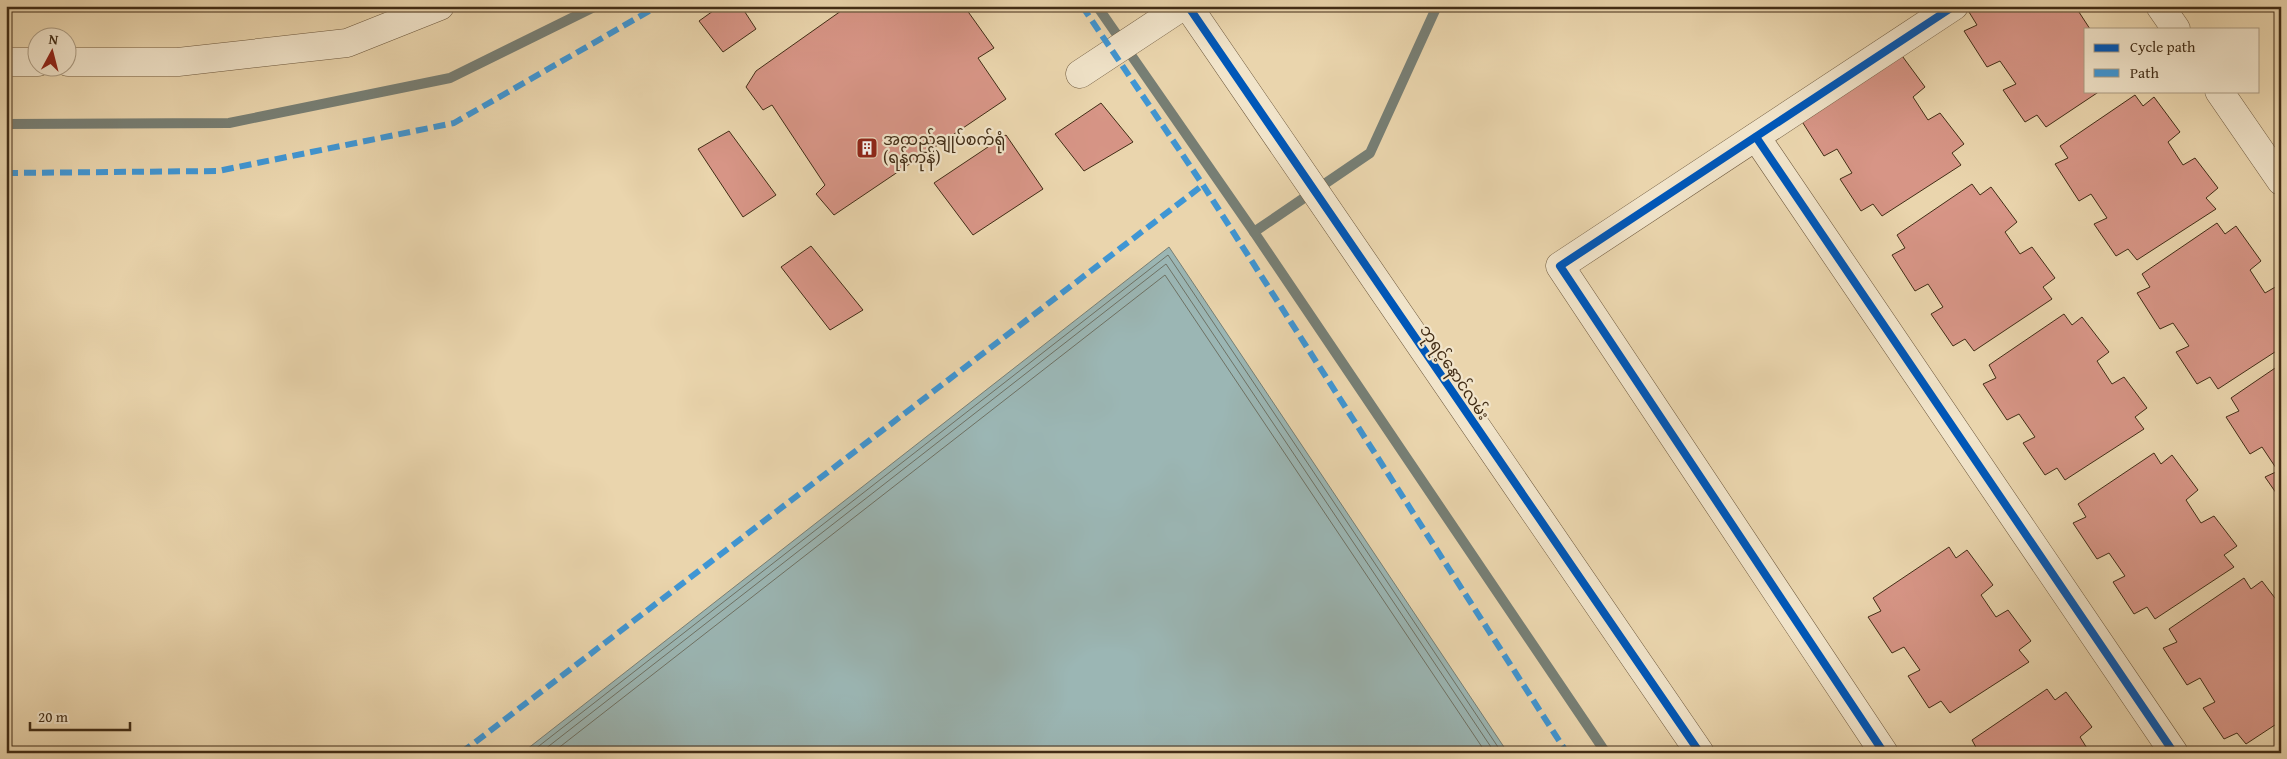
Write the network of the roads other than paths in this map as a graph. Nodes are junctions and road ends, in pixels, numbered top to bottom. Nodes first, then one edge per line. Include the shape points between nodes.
1 (440, 6) edge
2 (1183, 6) edge
3 (1188, 6) edge
4 (1954, 6) edge
5 (2160, 6) edge
6 (2175, 28) edge
7 (6, 62) edge
8 (28, 62) edge
9 (78, 62) edge
10 (1080, 74) dead end
11 (2220, 92) edge
12 (1756, 137) junction
13 (2281, 181) edge
14 (1700, 753) edge
15 (1884, 753) edge
16 (2174, 753) edge

1 - 9 street via 347,43 178,62
2 - 10 street
3 - 14 street, ဘုရင့်နောင်လမ်း
4 - 12 street
5 - 6 street
7 - 8 street
11 - 13 street
12 - 15 street via 1560,266
12 - 16 street

